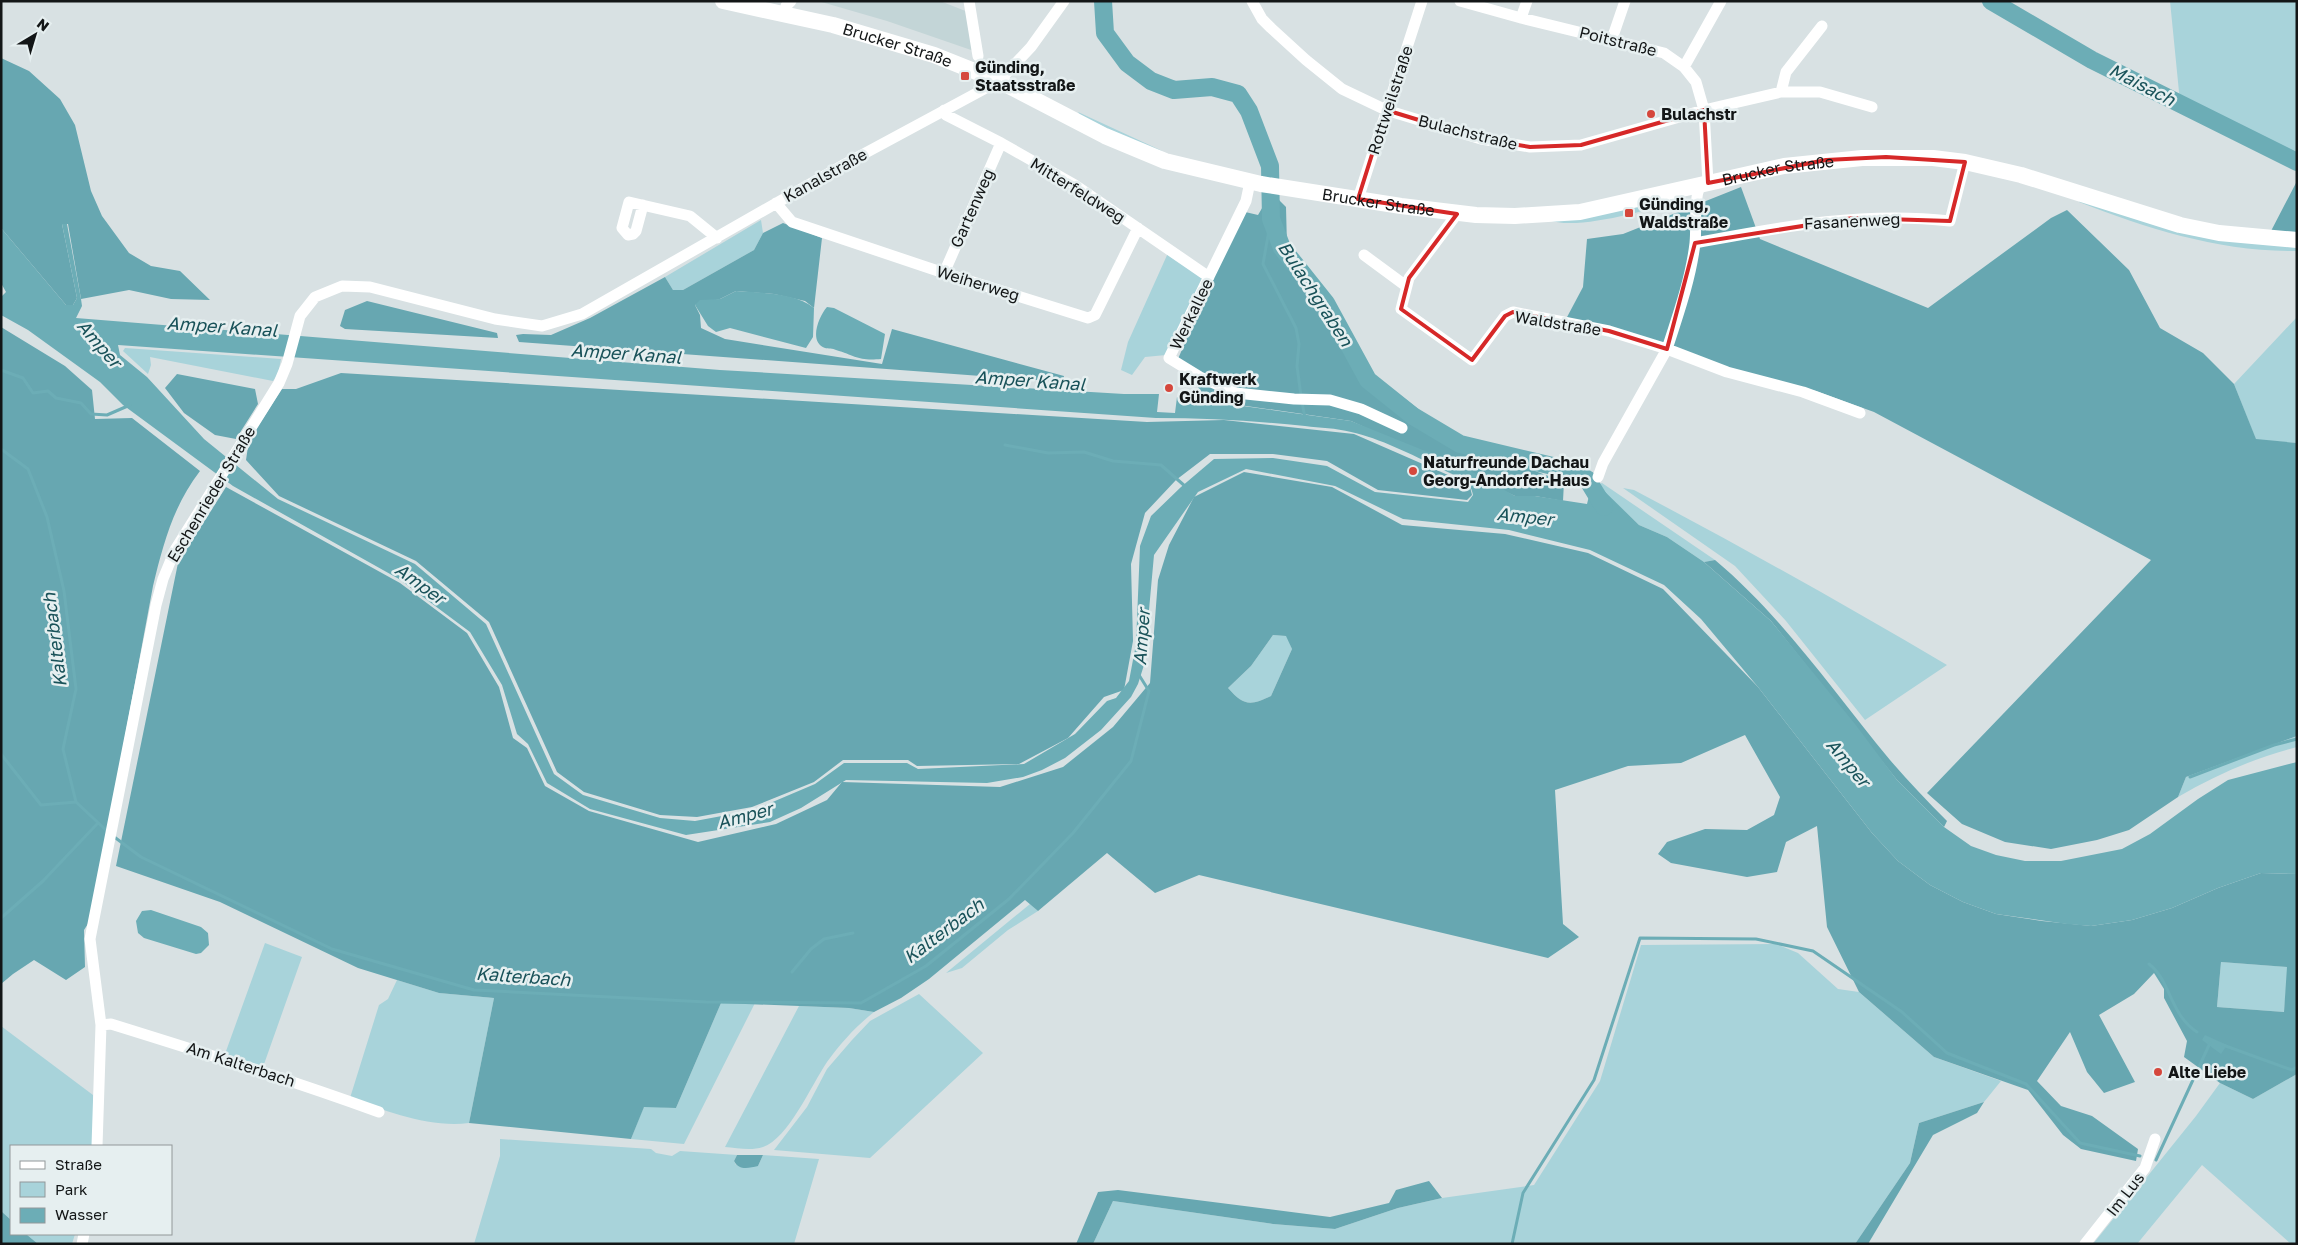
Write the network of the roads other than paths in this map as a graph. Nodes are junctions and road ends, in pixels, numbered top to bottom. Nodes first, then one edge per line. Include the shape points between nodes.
1 (723, 1) edge
2 (969, 1) edge
3 (1064, 1) edge
4 (1252, 1) edge
5 (1422, 1) edge
6 (1460, 1) edge
7 (1526, 1) edge
8 (1625, 1) edge
9 (1721, 1) edge
10 (787, 8) edge
11 (1521, 18) junction
12 (1822, 26) dead end
13 (1612, 40) junction
14 (978, 56) dead end
15 (1684, 67) junction
16 (999, 81) junction
17 (1781, 92) junction
18 (1872, 107) dead end
19 (944, 110) junction
20 (1386, 110) junction
21 (1704, 110) junction
22 (1001, 143) junction
23 (1965, 162) junction
24 (1263, 184) junction
25 (1704, 184) junction
26 (1358, 199) junction
27 (776, 203) junction
28 (643, 205) dead end
29 (1457, 214) junction
30 (1138, 228) junction
31 (717, 238) junction
32 (2297, 240) edge
33 (1695, 243) junction
34 (1364, 255) dead end
35 (944, 273) junction
36 (654, 274) joint
37 (1209, 277) junction
38 (1406, 286) junction
39 (1667, 349) junction
40 (1860, 413) dead end
41 (1402, 428) dead end
42 (1598, 477) dead end
43 (100, 1025) junction
44 (379, 1112) dead end
45 (2155, 1139) dead end
46 (97, 1145) edge
47 (2085, 1244) edge

1 - 10 main road, Brucker Straße
2 - 14 street
3 - 16 street, Kanalstraße via 1032,47
4 - 20 street, Bulachstraße via 1262,19 1306,60 1342,89
5 - 20 street, Rottweilstraße
6 - 11 street, Poitstraße
7 - 11 street
8 - 13 street
9 - 15 street
10 - 16 main road, Brucker Straße via 958,64
11 - 13 street, Poitstraße
12 - 17 street via 1786,72
13 - 15 street, Poitstraße via 1664,52
15 - 21 street, Poitstraße via 1696,82
16 - 19 street, Kanalstraße
16 - 24 main road, Brucker Straße via 1142,152 1200,171
17 - 18 street, Bulachstraße via 1820,92
17 - 21 street, Bulachstraße
19 - 22 street, Mitterfeldweg via 946,115
19 - 27 street, Kanalstraße
20 - 21 street, Bulachstraße via 1482,139 1530,147 1581,145
20 - 26 street, Rottweilstraße
21 - 25 street, Poitstraße
22 - 30 street, Mitterfeldweg via 1075,185
22 - 35 street, Gartenweg
23 - 25 main road, Brucker Straße via 1886,157 1826,160
23 - 32 main road, Brucker Straße via 2058,186 2180,226
23 - 33 street, Fasanenweg via 1950,221 1853,218
24 - 26 main road, Brucker Straße
24 - 37 street, Werkallee via 1246,201
25 - 29 main road, Brucker Straße via 1580,212 1515,216
25 - 33 street via 1696,196
26 - 29 main road, Brucker Straße
27 - 31 street, Kanalstraße
27 - 35 street, Weiherweg via 792,222
28 - 31 street via 690,216
29 - 38 street
30 - 35 street, Weiherweg via 1095,315 1088,318
30 - 37 street, Mitterfeldweg
31 - 36 street, Kanalstraße
33 - 39 street
34 - 38 street
36 - 43 street, Eschenrieder Straße via 582,314 542,326 495,319 370,288 342,286 314,297 300,316 279,384 214,486 176,550 163,579 90,940
37 - 41 street, Werkallee via 1169,358 1236,393 1330,400 1361,409
38 - 39 street, Waldstraße via 1400,309 1404,314 1472,360 1505,316 1513,312 1609,331
39 - 40 street, Waldstraße via 1727,372 1803,392
39 - 42 street
43 - 44 street, Am Kalterbach via 112,1024 221,1057
43 - 46 street, Eschenrieder Straße
45 - 47 street, Im Lus via 2145,1168

